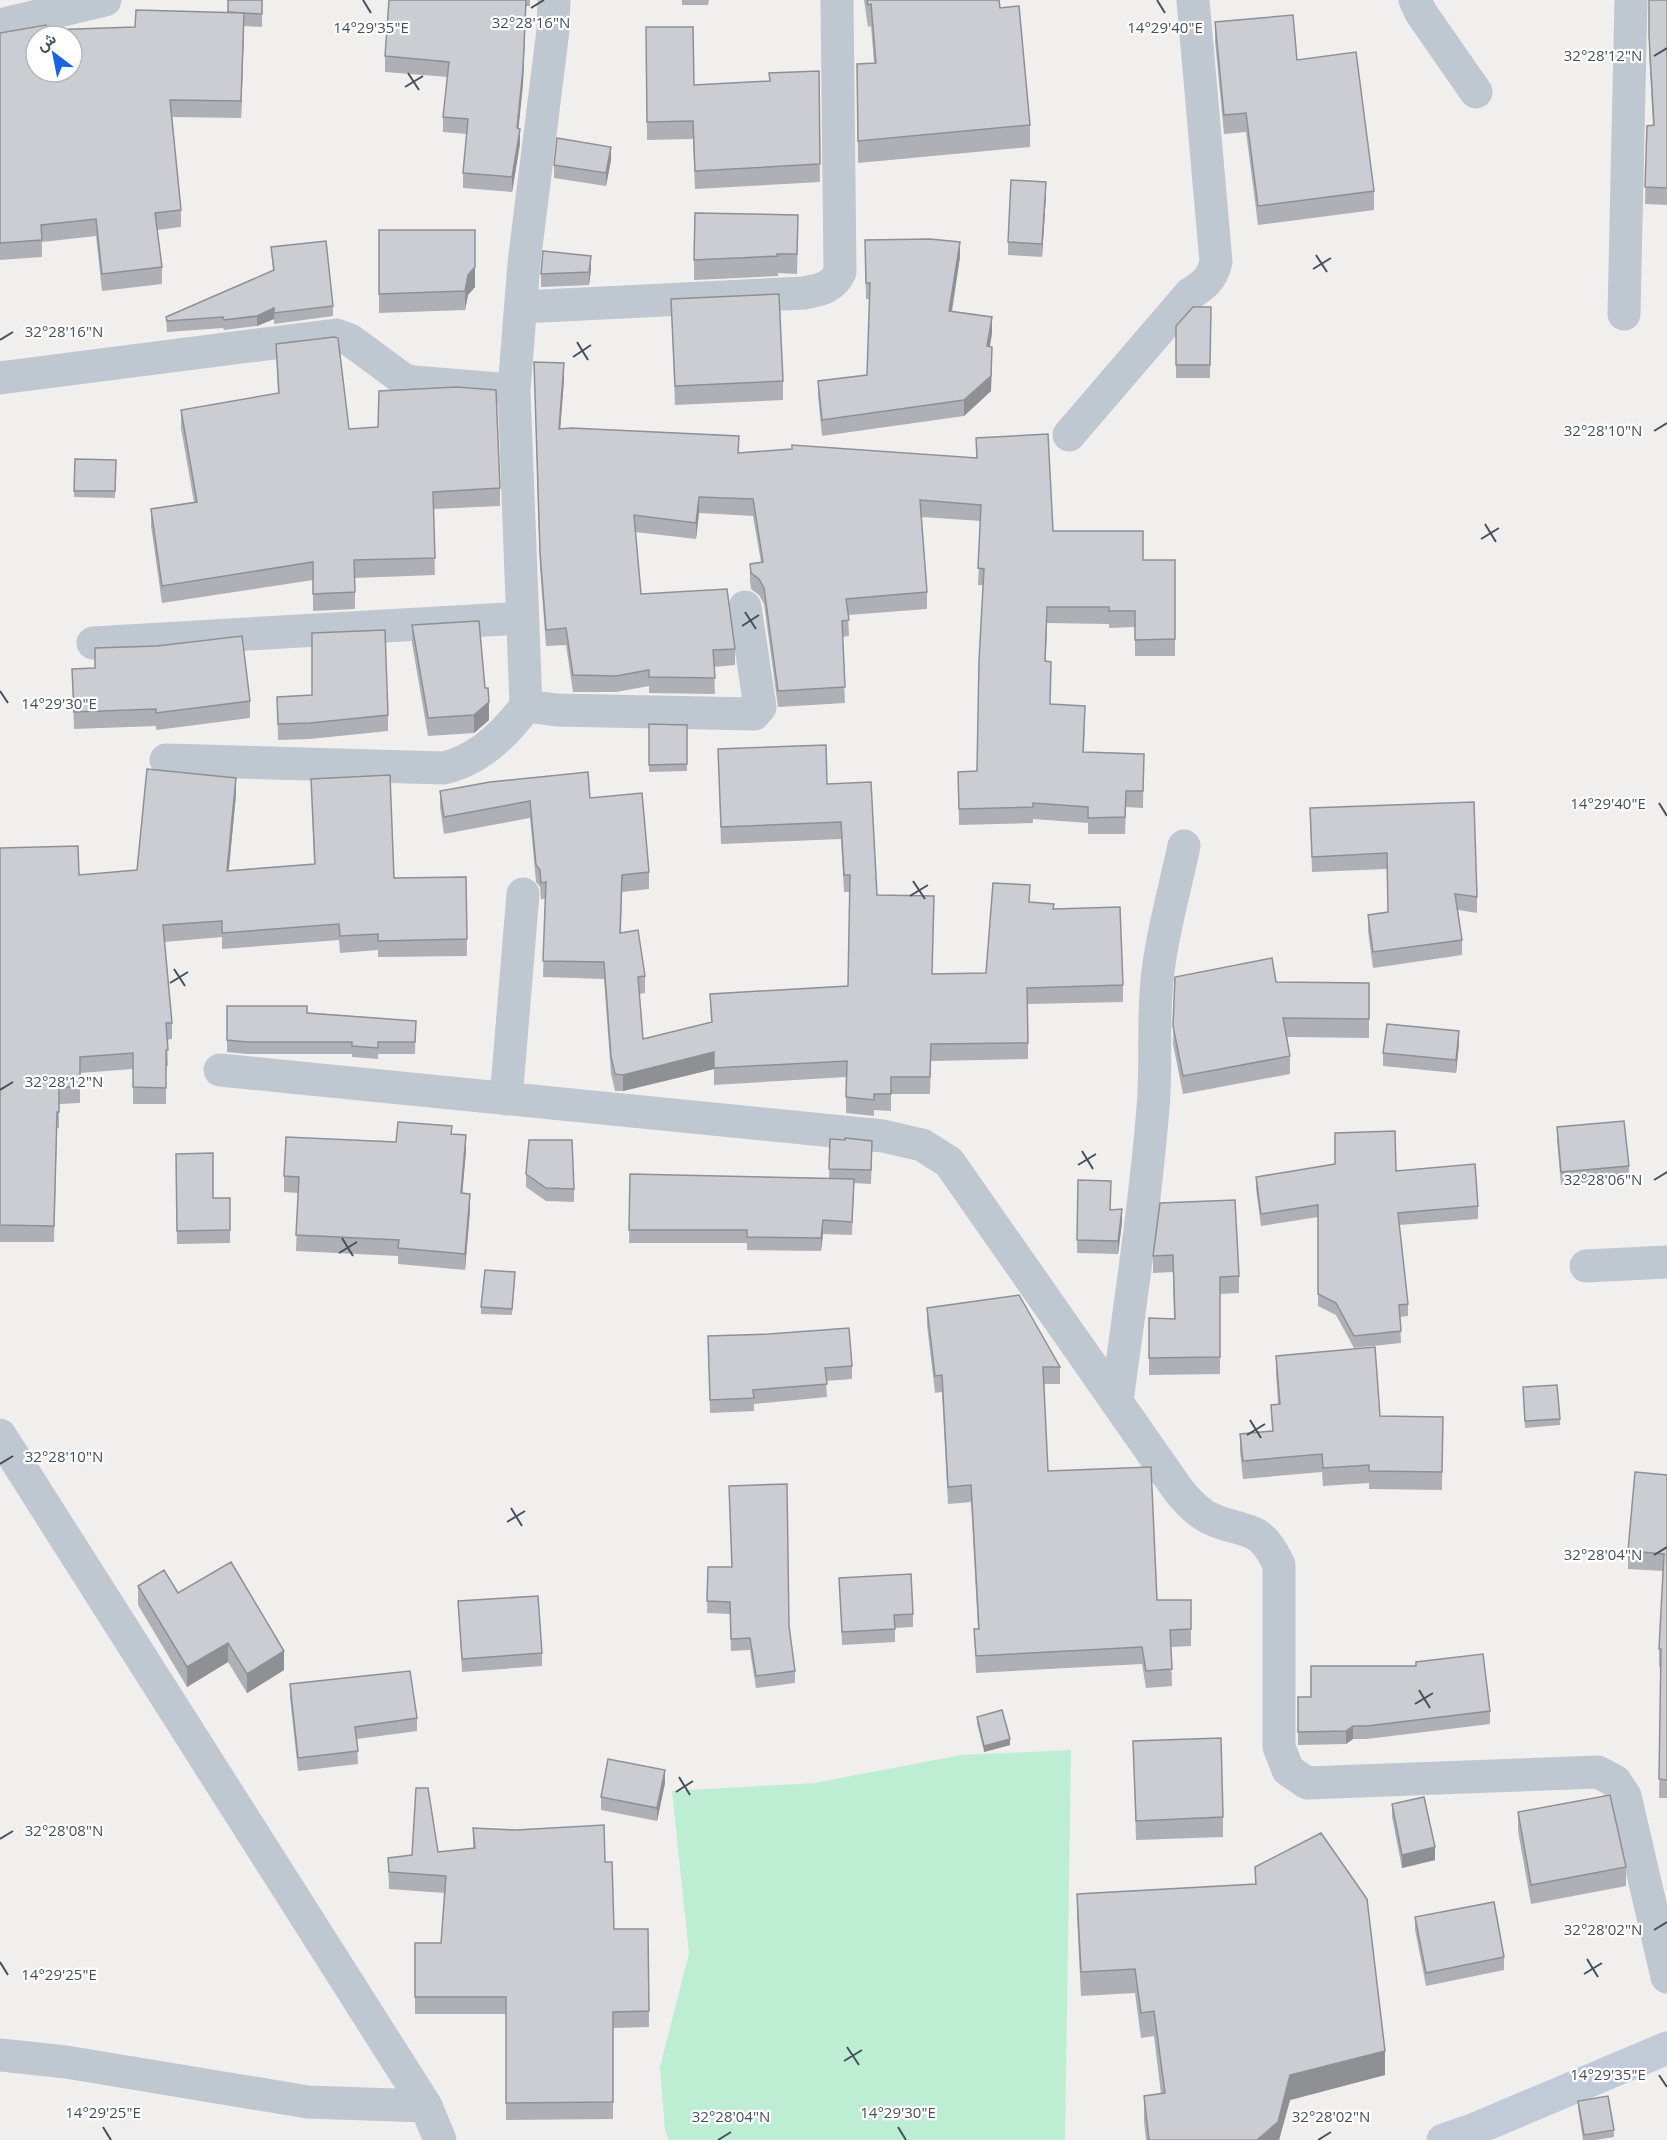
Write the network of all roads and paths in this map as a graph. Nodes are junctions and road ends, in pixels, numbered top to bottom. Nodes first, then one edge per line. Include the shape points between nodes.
1 (105, 0) edge
2 (554, 0) edge
3 (837, 0) edge
4 (1193, 0) edge
5 (1415, 0) edge
6 (1631, 0) edge
7 (0, 25) edge
8 (1476, 92) dead end
9 (522, 307) junction
10 (1624, 314) dead end
11 (0, 378) edge
12 (514, 390) junction
13 (1069, 435) dead end
14 (745, 607) dead end
15 (522, 618) junction
16 (93, 643) dead end
17 (526, 706) junction
18 (166, 760) dead end
19 (1184, 846) dead end
20 (523, 894) dead end
21 (220, 1070) dead end
22 (506, 1099) junction
23 (1667, 1262) edge
24 (1586, 1266) dead end
25 (1117, 1401) junction
26 (0, 1435) edge
27 (1667, 1977) edge
28 (1667, 2049) edge
29 (0, 2055) edge
30 (426, 2106) junction
31 (440, 2140) edge
32 (1443, 2140) edge

1 - 7 street
2 - 9 street
3 - 9 street via 840,272 833,282 825,288 804,292
4 - 13 street via 1214,272 1208,282 1190,294
5 - 8 street via 1420,13
6 - 10 street
9 - 12 street
11 - 12 street via 336,335 350,340 413,382
12 - 15 street
14 - 17 street via 760,707 754,714
15 - 16 street
15 - 17 street
17 - 18 street via 500,738 461,764 444,768
19 - 25 street via 1158,970 1153,1108
20 - 22 street
21 - 22 street
22 - 25 street via 883,1136 922,1145 949,1162
23 - 24 street
25 - 27 street via 1194,1509 1214,1521 1251,1531 1269,1545 1279,1565 1279,1747 1288,1770 1307,1783 1598,1772 1615,1781 1625,1796
26 - 30 street
28 - 32 street
29 - 30 street via 88,2065 308,2102
30 - 31 street

